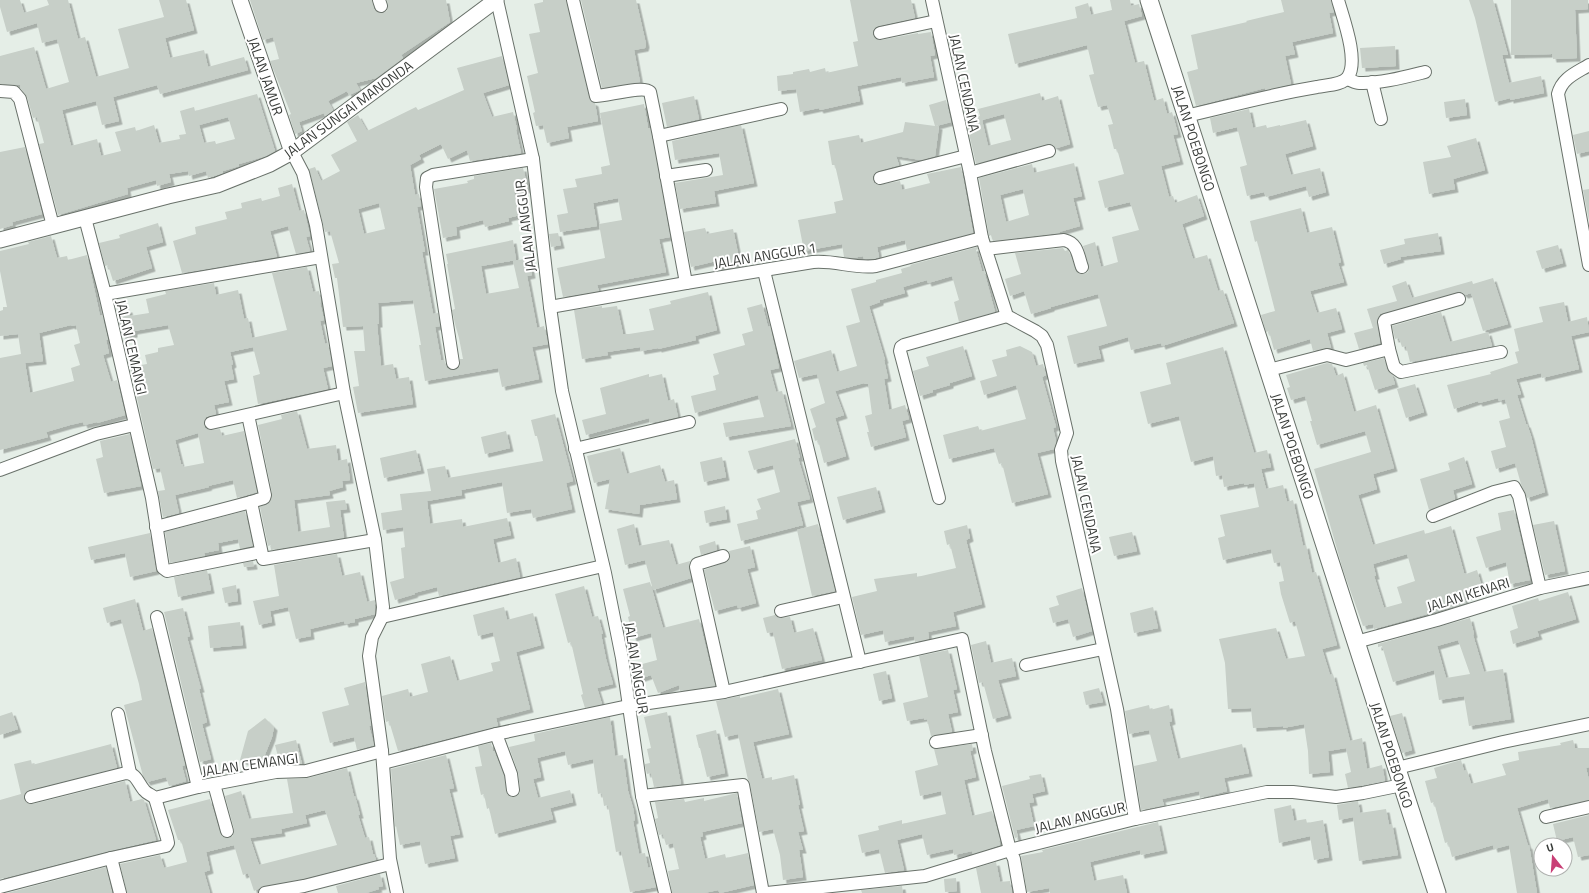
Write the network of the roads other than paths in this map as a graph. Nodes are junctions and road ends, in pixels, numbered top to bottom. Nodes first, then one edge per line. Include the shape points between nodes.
1 (240, 0) edge
2 (497, 0) edge
3 (573, 0) edge
4 (932, 0) edge
5 (1149, 0) edge
6 (1338, 0) edge
7 (936, 21) junction
8 (880, 33) dead end
9 (1589, 65) edge
10 (1425, 72) dead end
11 (1347, 79) junction
12 (1372, 82) junction
13 (0, 91) edge
14 (781, 109) dead end
15 (1186, 116) junction
16 (1381, 119) dead end
17 (660, 136) junction
18 (1049, 151) dead end
19 (292, 152) junction
20 (966, 156) junction
21 (533, 159) junction
22 (706, 170) dead end
23 (970, 173) junction
24 (666, 176) junction
25 (880, 178) dead end
26 (85, 218) junction
27 (53, 226) junction
28 (0, 240) edge
29 (984, 243) junction
30 (321, 257) junction
31 (1589, 265) edge
32 (1082, 267) dead end
33 (764, 271) junction
34 (686, 282) junction
35 (105, 294) junction
36 (1459, 299) dead end
37 (550, 307) junction
38 (1007, 316) junction
39 (1389, 349) junction
40 (1501, 352) dead end
41 (453, 363) dead end
42 (1269, 370) junction
43 (344, 393) junction
44 (248, 415) junction
45 (689, 422) dead end
46 (211, 423) dead end
47 (134, 425) junction
48 (575, 449) junction
49 (0, 470) edge
50 (939, 498) dead end
51 (251, 502) junction
52 (1433, 516) dead end
53 (156, 527) junction
54 (375, 540) junction
55 (262, 552) junction
56 (723, 556) dead end
57 (603, 566) junction
58 (1589, 578) edge
59 (1540, 588) junction
60 (843, 597) junction
61 (781, 611) dead end
62 (158, 617) dead end
63 (382, 617) junction
64 (1356, 642) junction
65 (1103, 649) junction
66 (860, 662) junction
67 (1026, 665) dead end
68 (724, 692) junction
69 (628, 706) junction
70 (118, 714) dead end
71 (1589, 724) edge
72 (496, 734) junction
73 (982, 735) junction
74 (936, 742) dead end
75 (383, 757) junction
76 (1397, 768) junction
77 (130, 773) junction
78 (214, 784) junction
79 (1402, 785) junction
80 (198, 787) junction
81 (514, 790) dead end
82 (642, 796) junction
83 (31, 797) dead end
84 (155, 798) junction
85 (1589, 807) edge
86 (1546, 817) dead end
87 (1135, 819) junction
88 (227, 831) dead end
89 (1010, 850) junction
90 (111, 858) junction
91 (390, 864) junction
92 (0, 887) edge
93 (813, 891) edge
94 (660, 892) edge
95 (120, 893) edge
96 (265, 893) edge
97 (397, 893) edge
98 (763, 893) edge
99 (767, 893) edge
100 (1020, 893) edge
101 (1437, 893) edge

1 - 19 street, JALAN JAMUR
2 - 19 street, JALAN SUNGAI MANONDA
2 - 21 street, JALAN ANGGUR
3 - 17 street via 596,96 648,90
4 - 7 street, JALAN CENDANA
5 - 15 main road, JALAN POEBONGO
6 - 11 street via 1351,54 1351,71
7 - 8 street
7 - 20 street, JALAN CENDANA
9 - 31 street via 1568,78 1558,94
10 - 12 street
11 - 12 street via 1358,83
11 - 15 street
12 - 16 street
13 - 27 street via 14,92 20,99
14 - 17 street
15 - 42 main road, JALAN POEBONGO
17 - 24 street
18 - 23 street
19 - 26 street, JALAN SUNGAI MANONDA via 270,164 217,185
19 - 30 street via 303,173
20 - 23 street, JALAN CENDANA
20 - 25 street
21 - 37 street, JALAN ANGGUR
21 - 41 street via 427,178 426,187
22 - 24 street
23 - 29 street, JALAN CENDANA
24 - 34 street
26 - 27 street, JALAN SUNGAI MANONDA
26 - 35 street
27 - 28 street, JALAN SUNGAI MANONDA
29 - 32 street, JALAN ANGGUR 1 via 1070,241 1075,245
29 - 33 street, JALAN ANGGUR 1 via 876,266 822,261
29 - 38 street, JALAN CENDANA
30 - 35 street, JALAN CEMANGI
30 - 43 street
33 - 34 street, JALAN ANGGUR 1
33 - 60 street
34 - 37 street, JALAN ANGGUR 1
35 - 47 street, JALAN CEMANGI
36 - 39 street via 1386,320 1384,322
37 - 48 street, JALAN ANGGUR via 562,390
38 - 50 street via 901,347
38 - 65 street, JALAN CENDANA via 1036,331 1048,345 1066,433 1061,450 1062,461
39 - 40 street via 1394,367 1401,372
39 - 42 street via 1346,360 1327,355
42 - 64 main road, JALAN POEBONGO
43 - 44 street
43 - 54 street
44 - 46 street
44 - 51 street via 265,495 262,500
45 - 48 street
47 - 49 street via 96,434
47 - 53 street, JALAN CEMANGI via 152,498
48 - 57 street, JALAN ANGGUR
51 - 53 street
51 - 55 street
52 - 59 street via 1494,492 1514,487 1520,496
53 - 55 street, JALAN CEMANGI via 163,568 167,571
54 - 55 street via 263,559
54 - 63 street via 383,601
56 - 68 street via 698,564 696,567
57 - 63 street
57 - 69 street, JALAN ANGGUR via 619,644
58 - 59 street, JALAN KENARI
59 - 64 street, JALAN KENARI
60 - 61 street
60 - 66 street
62 - 80 street, JALAN CEMANGI
63 - 75 street via 372,637 369,656
64 - 76 main road, JALAN POEBONGO
65 - 67 street
65 - 87 street, JALAN CENDANA via 1117,709
66 - 68 street, JALAN CEMANGI
66 - 73 street, JALAN CEMANGI via 962,640
68 - 69 street, JALAN CEMANGI
69 - 72 street, JALAN CEMANGI
69 - 82 street, JALAN ANGGUR
70 - 77 street
71 - 76 street
72 - 75 street, JALAN CEMANGI
72 - 81 street via 511,774
73 - 74 street
73 - 89 street
75 - 78 street, JALAN CEMANGI via 306,771 276,772
75 - 91 street
76 - 79 main road, JALAN POEBONGO
77 - 83 street
77 - 84 street via 144,790
78 - 80 street, JALAN CEMANGI
78 - 88 street
79 - 87 street, JALAN ANGGUR via 1336,797 1267,792
79 - 101 main road, JALAN POEBONGO
80 - 84 street
82 - 94 street, JALAN ANGGUR
82 - 98 street via 743,785
84 - 90 street via 167,838 166,846
85 - 86 street
87 - 89 street, JALAN ANGGUR
89 - 93 street, JALAN ANGGUR via 925,876
89 - 100 street
90 - 92 street
90 - 95 street
91 - 96 street
91 - 97 street
93 - 99 street, JALAN ANGGUR

